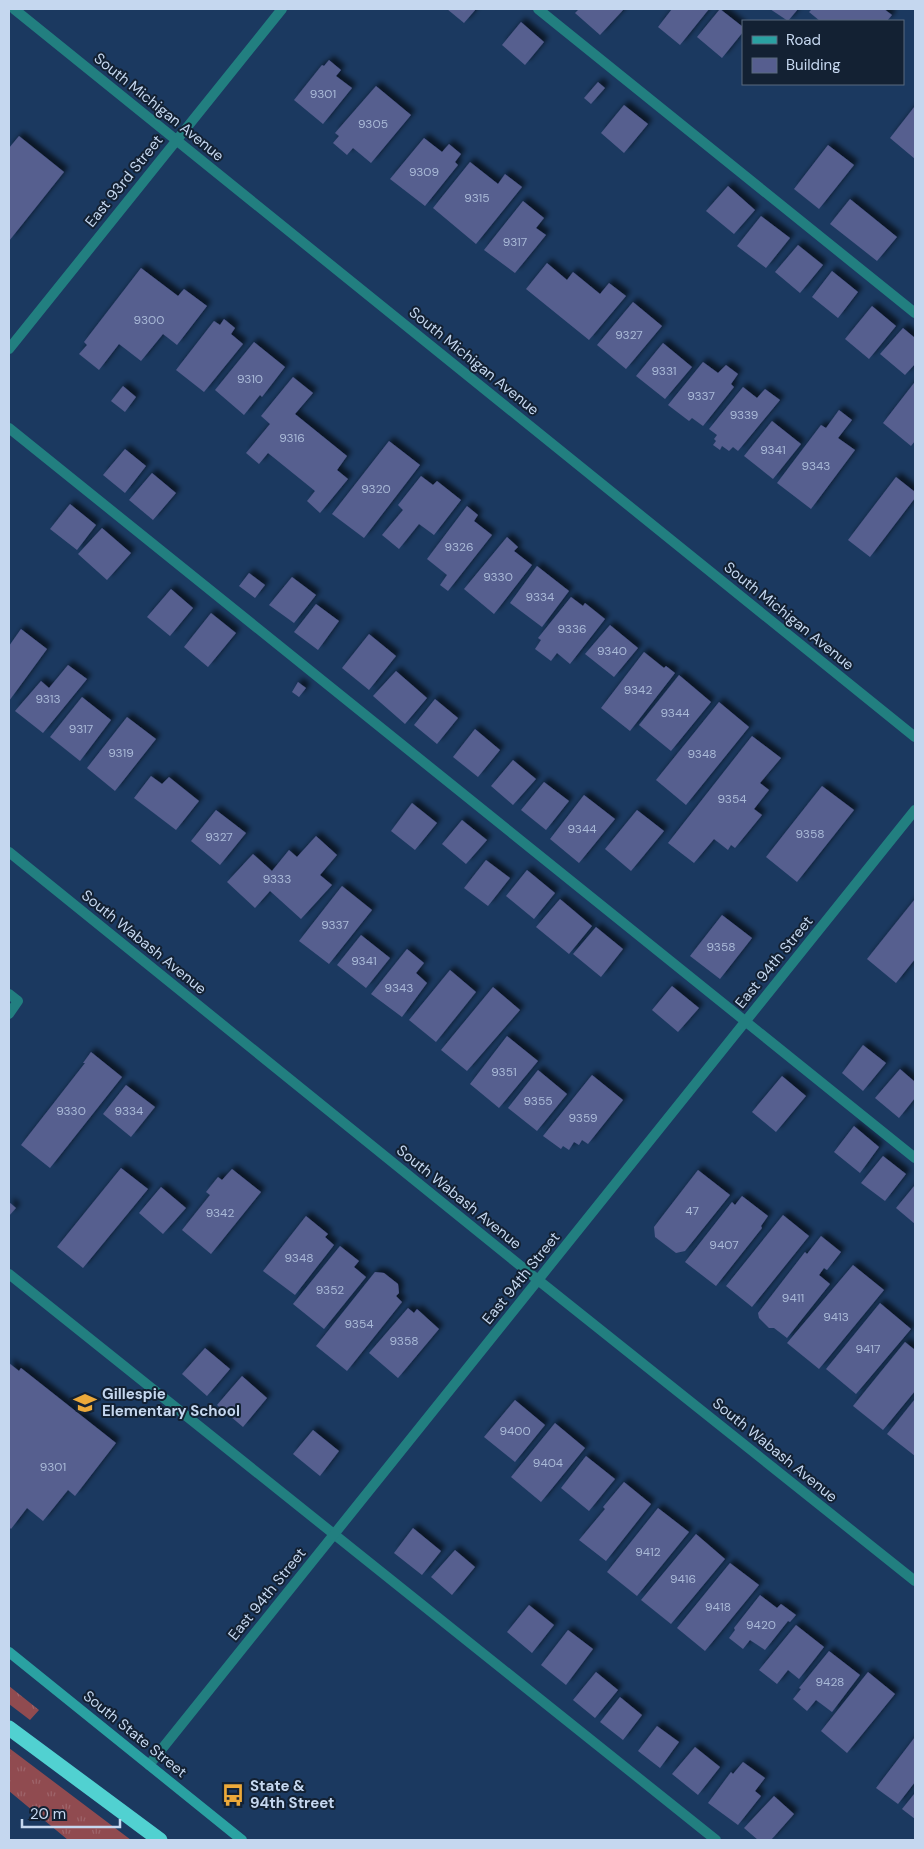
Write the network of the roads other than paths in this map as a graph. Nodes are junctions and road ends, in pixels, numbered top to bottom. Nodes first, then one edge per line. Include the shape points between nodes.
1 (14, 9) edge
2 (282, 9) edge
3 (538, 9) edge
4 (176, 140) junction
5 (915, 313) edge
6 (9, 349) edge
7 (9, 428) edge
8 (915, 737) edge
9 (915, 810) edge
10 (9, 852) edge
11 (9, 994) edge
12 (9, 1014) edge
13 (746, 1021) junction
14 (915, 1158) edge
15 (9, 1274) edge
16 (538, 1280) junction
17 (335, 1534) junction
18 (915, 1581) edge
19 (9, 1652) edge
20 (9, 1728) edge
21 (149, 1765) junction
22 (160, 1840) edge
23 (242, 1840) edge
24 (716, 1840) edge

1 - 4 street, South Michigan Avenue
2 - 4 street, East 93rd Street
3 - 5 street
4 - 6 street, East 93rd Street
4 - 8 street, South Michigan Avenue
7 - 13 street
9 - 13 street, East 94th Street
10 - 16 street, South Wabash Avenue
11 - 12 street via 18,1001
13 - 14 street
13 - 16 street, East 94th Street
15 - 17 street
16 - 17 street, East 94th Street
16 - 18 street, South Wabash Avenue
17 - 21 street, East 94th Street
17 - 24 street
19 - 21 main road, South State Street
20 - 22 highway
21 - 23 main road, South State Street

